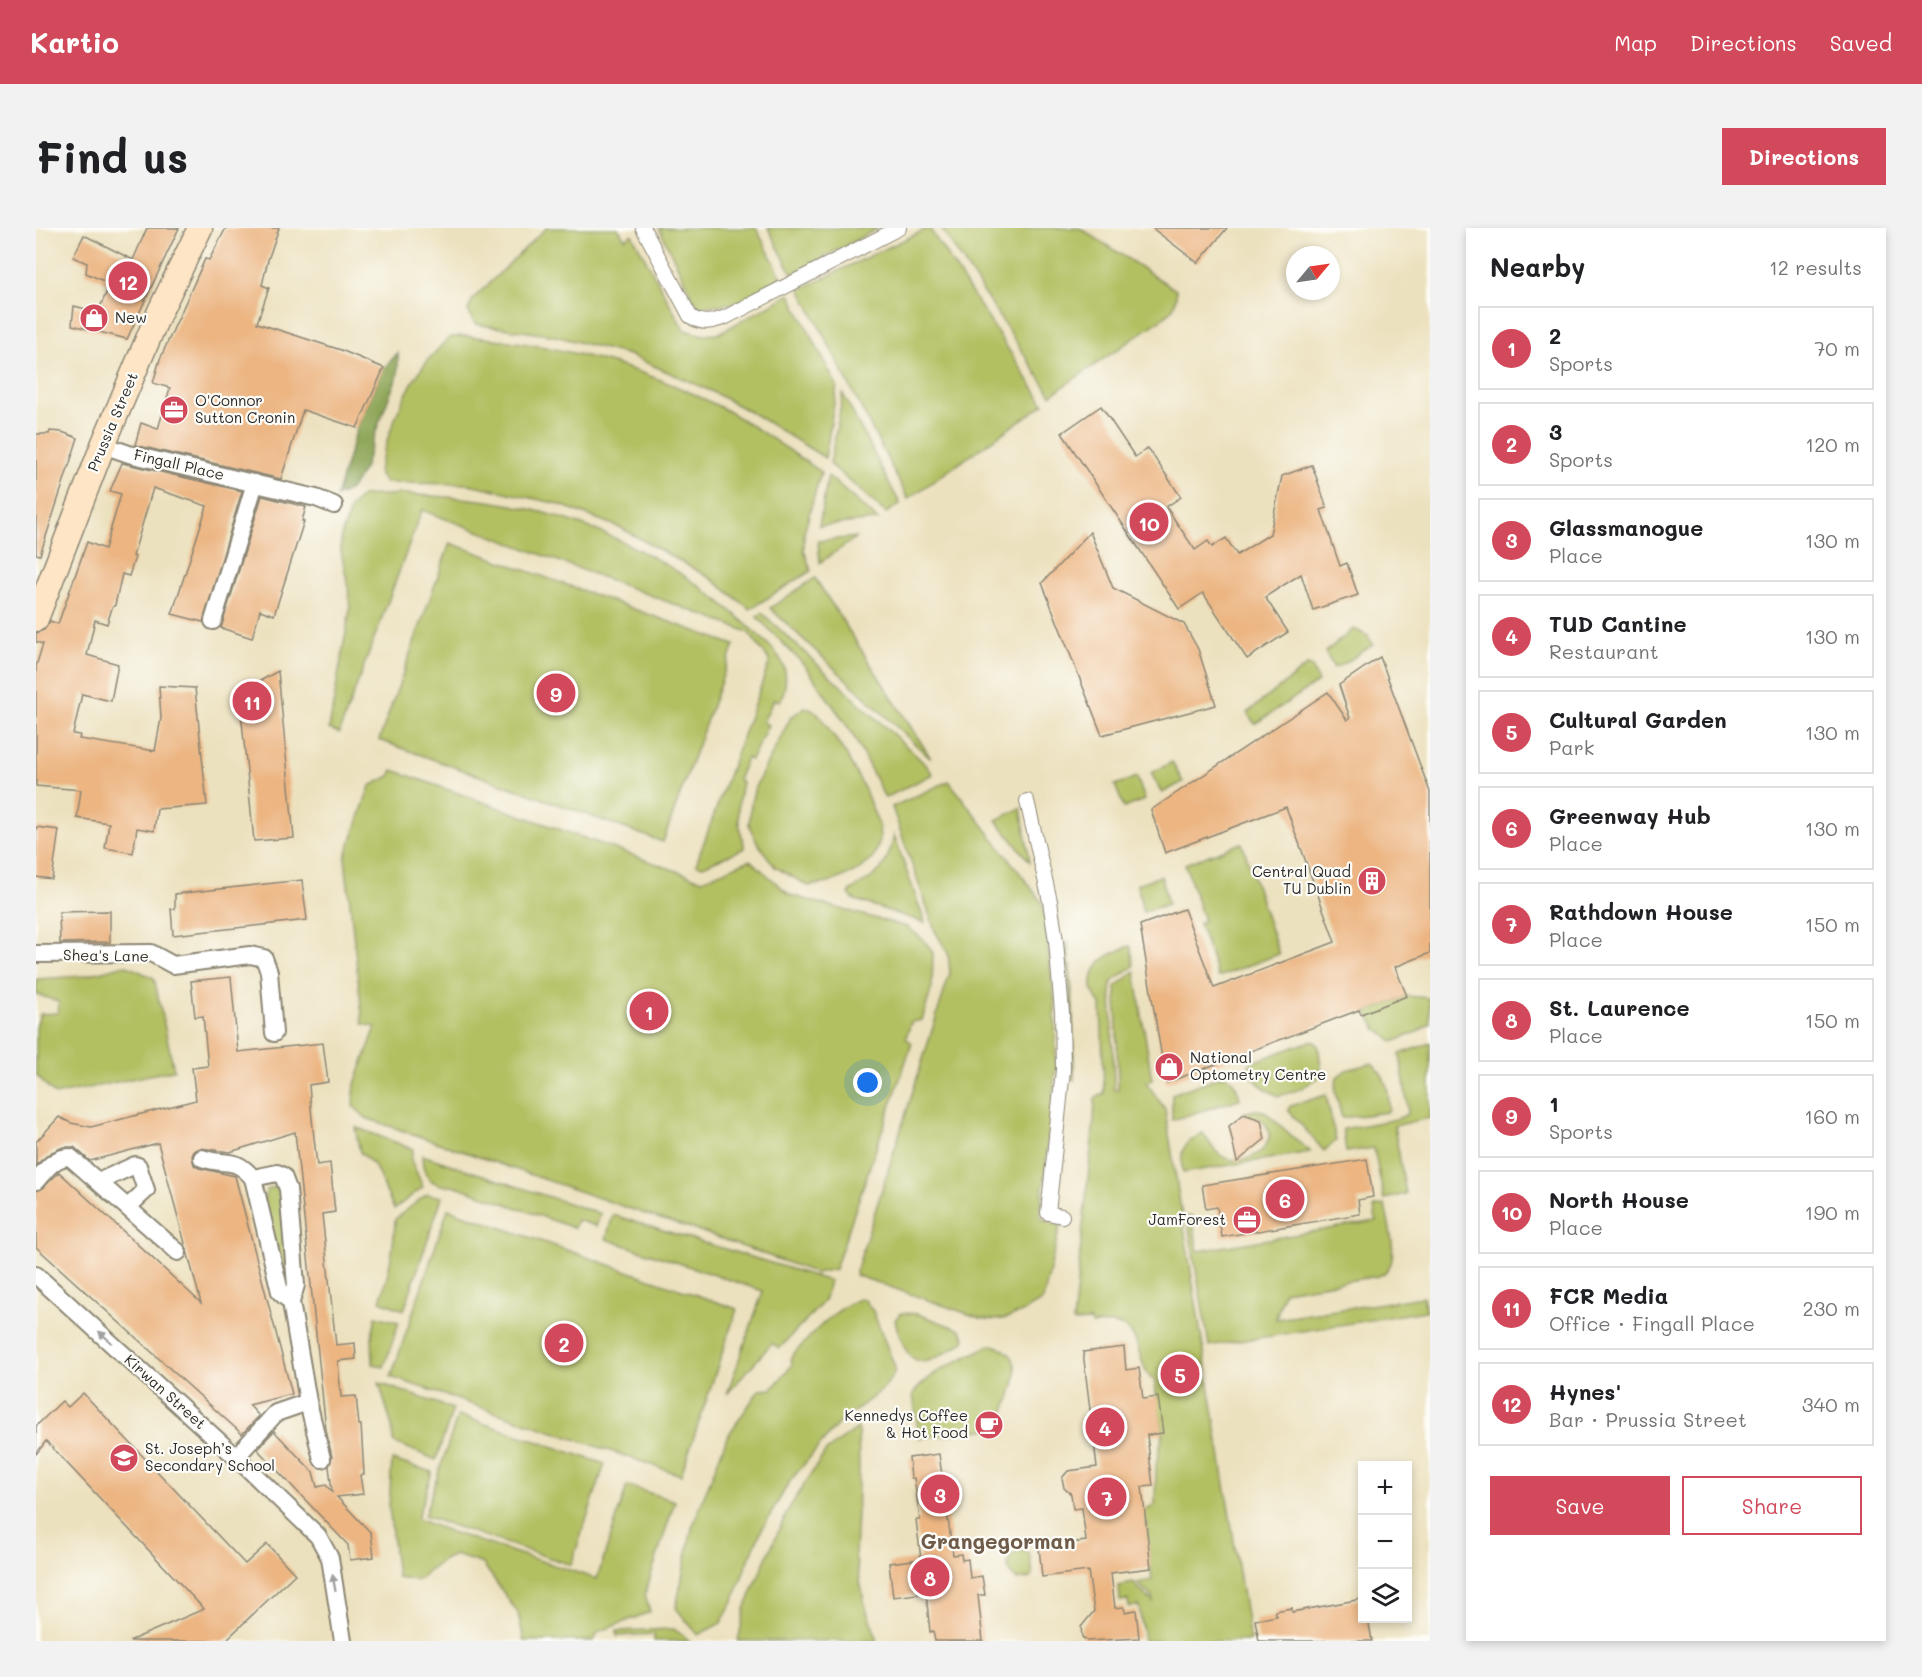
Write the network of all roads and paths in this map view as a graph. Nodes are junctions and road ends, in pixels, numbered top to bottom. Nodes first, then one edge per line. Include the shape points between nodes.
1 (200, 228) edge
2 (643, 228) edge
3 (899, 228) edge
4 (103, 445) junction
5 (255, 483) junction
6 (334, 505) dead end
7 (36, 620) edge
8 (213, 621) dead end
9 (1027, 801) dead end
10 (36, 954) edge
11 (274, 1033) dead end
12 (202, 1158) dead end
13 (253, 1178) junction
14 (36, 1180) edge
15 (100, 1181) junction
16 (128, 1207) junction
17 (1062, 1216) dead end
18 (178, 1252) dead end
19 (36, 1275) edge
20 (291, 1302) junction
21 (308, 1402) junction
22 (236, 1457) junction
23 (322, 1460) dead end
24 (343, 1641) edge

1 - 4 main road, Prussia Street
2 - 3 street via 690,316 698,322 710,322
4 - 5 street, Fingall Place
4 - 7 main road, Prussia Street
5 - 6 street, Fingall Place
5 - 8 street
9 - 17 street via 1061,936 1063,1070 1067,1094 1048,1213
10 - 11 street, Shea's Lane via 151,953 173,965 250,955 264,958 269,972
12 - 13 street via 242,1165
13 - 20 street via 280,1292
13 - 20 street via 277,1173 283,1176 288,1189 296,1285
14 - 15 street via 55,1160 70,1157
15 - 16 street
15 - 16 street via 138,1166 146,1190
16 - 18 street
22 -> 19 street, Kirwan Street
20 - 21 street
21 - 22 street via 276,1413
21 - 23 street
24 -> 22 street, Kirwan Street via 330,1558 318,1536

